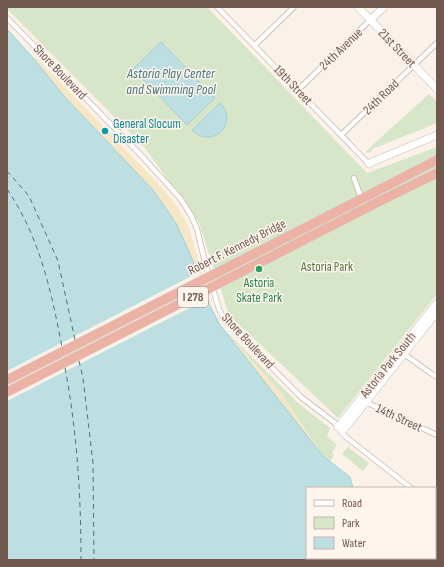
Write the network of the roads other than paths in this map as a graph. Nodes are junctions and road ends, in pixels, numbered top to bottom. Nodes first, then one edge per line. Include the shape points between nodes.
1 (217, 7) edge
2 (294, 7) edge
3 (358, 7) edge
4 (384, 7) edge
5 (7, 18) edge
6 (370, 20) junction
7 (437, 42) edge
8 (255, 45) junction
9 (413, 65) junction
10 (437, 89) edge
11 (298, 90) junction
12 (342, 135) junction
13 (437, 135) edge
14 (437, 160) edge
15 (369, 164) joint
16 (437, 173) edge
17 (354, 178) dead end
18 (363, 209) dead end
19 (437, 303) edge
20 (433, 317) edge
21 (404, 354) junction
22 (437, 377) edge
23 (7, 380) edge
24 (7, 392) edge
25 (364, 399) junction
26 (338, 427) junction
27 (437, 435) edge
28 (409, 487) edge

1 - 8 street, 19th Street
2 - 8 street
3 - 6 street, 21st Street
4 - 6 street, 24th Avenue
5 - 26 street, Shore Boulevard via 170,186 191,215 197,229 206,266 224,319 301,397
6 - 9 street, 21st Street
6 - 11 street, 24th Avenue
7 - 9 street, 24th Road
8 - 11 street, 19th Street
9 - 10 street, 21st Street
9 - 12 street, 24th Road
11 - 12 street, 19th Street
12 - 15 street, 19th Street
13 - 15 street
14 - 23 highway, Robert F. Kennedy Bridge / I 278, bridge
16 - 24 highway, Robert F. Kennedy Bridge / I 278, bridge
17 - 18 street via 362,196
19 - 20 street, Astoria Park South
20 - 21 street, Astoria Park South
20 - 25 street, Astoria Park South
21 - 22 street
21 - 25 street, Astoria Park South
25 - 26 street, Astoria Park South
25 - 27 street, 14th Street
26 - 28 street, Shore Boulevard via 346,437

